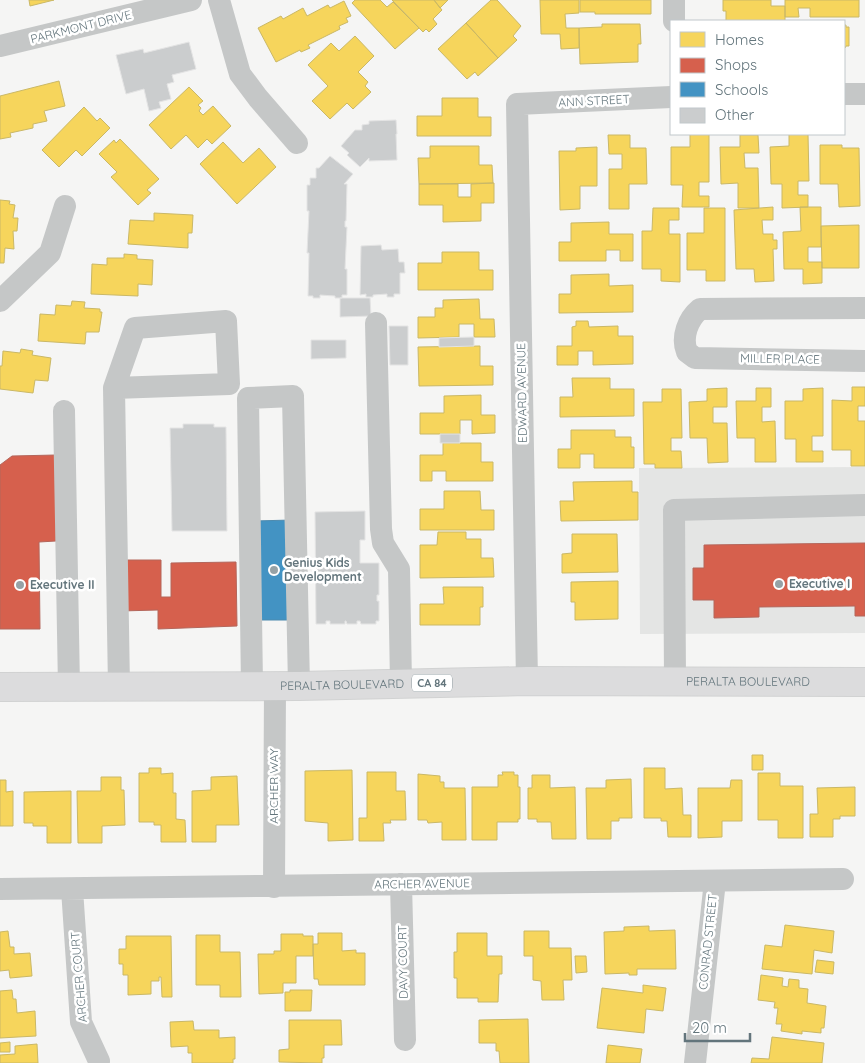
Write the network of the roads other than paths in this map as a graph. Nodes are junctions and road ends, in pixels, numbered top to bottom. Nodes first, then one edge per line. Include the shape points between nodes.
1 (191, 0) edge
2 (219, 0) edge
3 (674, 0) edge
4 (674, 20) edge
5 (0, 46) edge
6 (845, 94) edge
7 (865, 94) edge
8 (670, 97) edge
9 (517, 104) joint
10 (297, 143) dead end
11 (65, 206) dead end
12 (0, 301) edge
13 (865, 308) edge
14 (376, 323) dead end
15 (865, 360) edge
16 (114, 388) junction
17 (64, 411) dead end
18 (865, 505) edge
19 (527, 682) junction
20 (676, 682) junction
21 (865, 682) edge
22 (401, 684) junction
23 (275, 686) junction
24 (0, 687) edge
25 (69, 687) junction
26 (119, 687) junction
27 (843, 879) dead end
28 (715, 881) junction
29 (401, 884) junction
30 (274, 886) junction
31 (72, 889) junction
32 (0, 890) edge
33 (405, 1040) dead end
34 (99, 1061) dead end
35 (695, 1063) edge

1 - 5 street, PARKMONT DRIVE
2 - 10 street via 240,74
3 - 4 street
6 - 7 street
8 - 9 street, ANN STREET
9 - 19 street, EDWARD AVENUE
11 - 12 street via 50,253
13 - 15 street, MILLER PLACE via 700,309 692,315 685,336 686,352 695,358
14 - 22 street via 381,529 383,543 399,569
16 - 16 street via 229,384 226,321 135,328
16 - 26 street
17 - 25 street
18 - 20 street via 674,510
19 - 20 main road, PERALTA BOULEVARD / CA 84
19 - 22 main road, PERALTA BOULEVARD / CA 84
20 - 21 main road, PERALTA BOULEVARD / CA 84
22 - 23 main road, PERALTA BOULEVARD / CA 84
23 - 23 street via 248,398 293,396
23 - 26 main road, PERALTA BOULEVARD / CA 84
23 - 30 street, ARCHER WAY
24 - 25 main road, PERALTA BOULEVARD / CA 84
25 - 26 main road, PERALTA BOULEVARD / CA 84
27 - 28 street, ARCHER AVENUE
28 - 29 street, ARCHER AVENUE
28 - 35 street, CONRAD STREET
29 - 30 street, ARCHER AVENUE
29 - 33 street, DAVY COURT
30 - 31 street, ARCHER AVENUE
31 - 32 street, ARCHER AVENUE
31 - 34 street, ARCHER COURT via 81,1022

